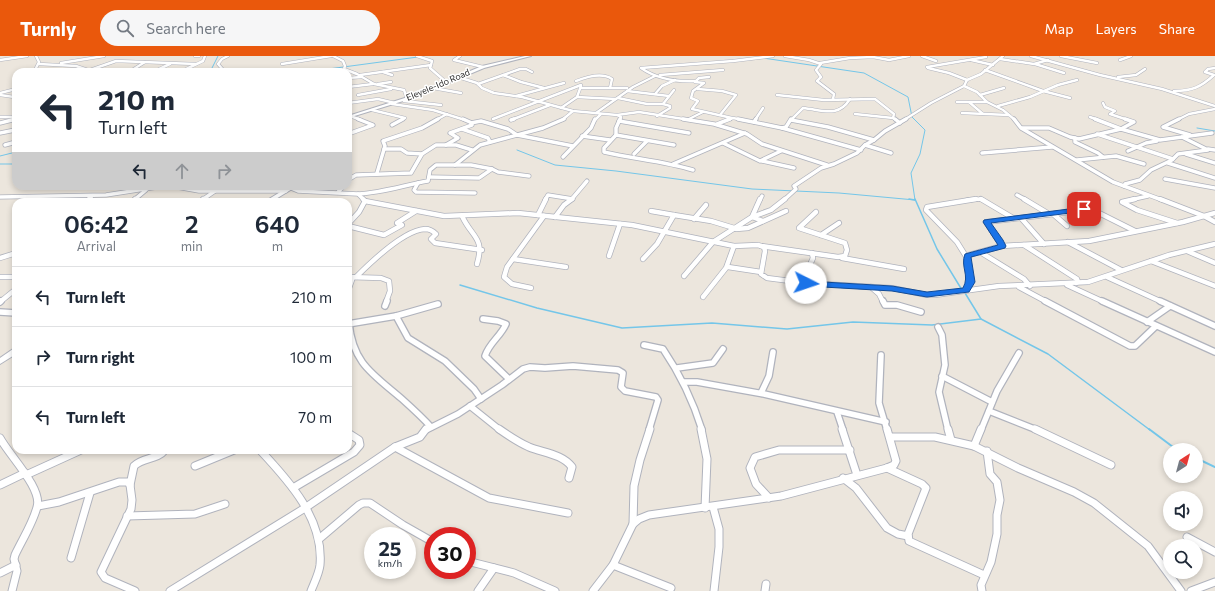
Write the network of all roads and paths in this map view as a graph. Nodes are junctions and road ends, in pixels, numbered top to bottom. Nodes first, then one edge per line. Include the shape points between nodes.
1 (27, 56) edge
2 (36, 56) edge
3 (104, 56) edge
4 (195, 56) edge
5 (199, 56) edge
6 (205, 56) edge
7 (228, 56) edge
8 (332, 56) edge
9 (417, 56) edge
10 (460, 56) edge
11 (522, 56) edge
12 (529, 56) edge
13 (773, 56) edge
14 (785, 56) edge
15 (888, 56) edge
16 (909, 56) edge
17 (922, 56) edge
18 (981, 56) edge
19 (1031, 56) edge
20 (1061, 56) edge
21 (1131, 56) edge
22 (904, 57) edge
23 (986, 57) junction
24 (1001, 58) edge
25 (895, 59) junction
26 (0, 60) edge
27 (970, 60) junction
28 (1048, 60) junction
29 (1120, 60) dead end
30 (148, 61) junction
31 (936, 61) dead end
32 (170, 63) junction
33 (820, 63) junction
34 (1097, 63) dead end
35 (39, 64) junction
36 (58, 64) junction
37 (196, 64) junction
38 (282, 64) dead end
39 (1034, 64) junction
40 (432, 65) junction
41 (993, 65) junction
42 (482, 67) junction
43 (36, 68) edge
44 (82, 68) edge
45 (98, 68) edge
46 (135, 68) edge
47 (161, 68) edge
48 (188, 68) edge
49 (220, 68) edge
50 (344, 68) edge
51 (1215, 68) edge
52 (1145, 69) dead end
53 (723, 70) dead end
54 (985, 70) junction
55 (382, 71) junction
56 (352, 72) edge
57 (532, 72) dead end
58 (1064, 74) dead end
59 (392, 75) dead end
60 (503, 75) junction
61 (361, 76) junction
62 (654, 76) junction
63 (709, 76) dead end
64 (352, 77) edge
65 (1111, 77) junction
66 (458, 78) junction
67 (676, 80) junction
68 (967, 80) junction
69 (1077, 80) dead end
70 (692, 81) junction
71 (391, 82) dead end
72 (446, 82) junction
73 (376, 84) junction
74 (478, 84) junction
75 (564, 84) dead end
76 (352, 86) edge
77 (581, 86) junction
78 (964, 86) junction
79 (433, 88) junction
80 (546, 88) junction
81 (610, 88) junction
82 (1004, 88) dead end
83 (394, 89) junction
84 (698, 89) junction
85 (12, 90) edge
86 (627, 90) junction
87 (674, 90) dead end
88 (1043, 91) junction
89 (1171, 91) junction
90 (461, 93) dead end
91 (0, 94) edge
92 (655, 94) junction
93 (358, 95) dead end
94 (777, 95) dead end
95 (980, 95) junction
96 (515, 96) junction
97 (669, 96) junction
98 (12, 97) edge
99 (577, 98) junction
100 (617, 98) junction
101 (1070, 98) dead end
102 (833, 99) junction
103 (850, 99) junction
104 (405, 100) junction
105 (352, 102) edge
106 (540, 102) junction
107 (957, 102) dead end
108 (969, 102) junction
109 (987, 102) junction
110 (1103, 103) dead end
111 (393, 104) junction
112 (663, 104) junction
113 (441, 105) dead end
114 (550, 105) junction
115 (998, 106) junction
116 (561, 108) junction
117 (763, 108) dead end
118 (1215, 108) edge
119 (372, 110) junction
120 (573, 111) junction
121 (1204, 111) dead end
122 (703, 112) junction
123 (596, 113) junction
124 (962, 113) dead end
125 (447, 114) junction
126 (601, 114) junction
127 (855, 114) dead end
128 (982, 114) junction
129 (617, 115) junction
130 (720, 115) junction
131 (1009, 115) junction
132 (352, 116) edge
133 (658, 116) junction
134 (0, 117) edge
135 (12, 117) edge
136 (1090, 117) dead end
137 (352, 118) edge
138 (733, 118) junction
139 (893, 118) junction
140 (12, 119) edge
141 (493, 119) dead end
142 (689, 119) junction
143 (511, 120) dead end
144 (791, 120) junction
145 (7, 121) junction
146 (619, 121) junction
147 (754, 122) junction
148 (0, 123) edge
149 (471, 123) junction
150 (900, 123) junction
151 (714, 124) junction
152 (392, 125) dead end
153 (12, 127) edge
154 (782, 128) junction
155 (1021, 128) junction
156 (462, 129) junction
157 (1121, 129) junction
158 (12, 132) edge
159 (0, 133) edge
160 (352, 133) edge
161 (690, 133) dead end
162 (745, 133) junction
163 (1212, 133) dead end
164 (1096, 134) junction
165 (517, 135) junction
166 (616, 135) junction
167 (582, 136) junction
168 (1190, 136) junction
169 (1182, 137) junction
170 (1075, 138) junction
171 (610, 140) junction
172 (874, 140) junction
173 (1160, 140) junction
174 (647, 141) junction
175 (490, 142) junction
176 (12, 143) edge
177 (722, 143) junction
178 (5, 145) dead end
179 (446, 145) junction
180 (674, 145) dead end
181 (864, 145) junction
182 (478, 146) junction
183 (572, 146) junction
184 (1053, 147) junction
185 (1138, 147) junction
186 (466, 148) junction
187 (384, 149) junction
188 (1208, 149) junction
189 (472, 150) junction
190 (860, 150) junction
191 (1215, 150) edge
192 (781, 151) junction
193 (1128, 152) dead end
194 (982, 153) dead end
195 (1183, 153) junction
196 (422, 154) junction
197 (634, 154) dead end
198 (892, 154) dead end
199 (563, 157) dead end
200 (1103, 157) junction
201 (1173, 159) junction
202 (761, 160) junction
203 (1076, 160) junction
204 (1168, 163) junction
205 (1215, 163) edge
206 (673, 164) junction
207 (1144, 164) dead end
208 (455, 165) junction
209 (827, 165) junction
210 (794, 168) dead end
211 (492, 169) junction
212 (693, 170) dead end
213 (378, 174) junction
214 (529, 176) dead end
215 (352, 177) edge
216 (429, 177) junction
217 (1215, 178) edge
218 (1165, 179) dead end
219 (587, 180) dead end
220 (418, 183) junction
221 (1124, 186) junction
222 (1215, 188) edge
223 (139, 190) edge
224 (146, 190) edge
225 (190, 190) edge
226 (248, 190) joint
227 (290, 190) edge
228 (215, 191) junction
229 (338, 192) joint
230 (475, 193) dead end
231 (358, 194) junction
232 (1018, 195) dead end
233 (92, 196) joint
234 (762, 196) dead end
235 (1148, 196) junction
236 (0, 197) edge
237 (137, 198) edge
238 (205, 198) edge
239 (275, 198) edge
240 (573, 199) junction
241 (365, 201) junction
242 (706, 205) dead end
243 (416, 211) junction
244 (651, 211) dead end
245 (786, 211) dead end
246 (816, 212) dead end
247 (1051, 214) junction
248 (1215, 214) edge
249 (538, 215) junction
250 (674, 215) junction
251 (462, 216) junction
252 (544, 216) junction
253 (1204, 216) junction
254 (555, 217) junction
255 (752, 217) junction
256 (1014, 218) junction
257 (1021, 218) junction
258 (694, 219) junction
259 (352, 220) edge
260 (763, 221) junction
261 (1215, 222) edge
262 (839, 223) dead end
263 (1178, 223) junction
264 (352, 224) edge
265 (620, 224) junction
266 (1067, 226) dead end
267 (733, 228) junction
268 (1135, 231) junction
269 (664, 232) junction
270 (821, 235) junction
271 (713, 242) junction
272 (1068, 242) junction
273 (1044, 244) junction
274 (1215, 244) edge
275 (1024, 245) junction
276 (734, 246) junction
277 (761, 246) junction
278 (1002, 246) junction
279 (482, 250) junction
280 (1187, 251) junction
281 (980, 252) junction
282 (812, 253) junction
283 (12, 254) edge
284 (609, 256) dead end
285 (838, 257) junction
286 (0, 258) edge
287 (967, 258) junction
288 (513, 259) junction
289 (643, 259) dead end
290 (1151, 261) junction
291 (1215, 263) edge
292 (477, 264) dead end
293 (566, 267) dead end
294 (728, 267) junction
295 (904, 269) dead end
296 (1121, 270) junction
297 (761, 272) junction
298 (684, 276) dead end
299 (0, 277) edge
300 (12, 277) edge
301 (352, 277) edge
302 (1107, 277) junction
303 (811, 283) junction
304 (1064, 284) junction
305 (1076, 284) junction
306 (1018, 286) junction
307 (1030, 286) junction
308 (1215, 286) edge
309 (871, 287) junction
310 (531, 288) dead end
311 (966, 290) junction
312 (12, 293) edge
313 (703, 298) dead end
314 (0, 302) edge
315 (438, 304) dead end
316 (385, 306) dead end
317 (1170, 306) junction
318 (0, 312) edge
319 (922, 312) dead end
320 (12, 313) edge
321 (396, 316) junction
322 (483, 320) dead end
323 (352, 322) edge
324 (1147, 322) junction
325 (1156, 326) junction
326 (1215, 326) edge
327 (938, 327) dead end
328 (352, 342) edge
329 (644, 345) dead end
330 (723, 349) dead end
331 (773, 352) dead end
332 (1215, 352) edge
333 (1019, 353) dead end
334 (12, 354) edge
335 (881, 355) dead end
336 (0, 362) edge
337 (676, 368) junction
338 (942, 376) junction
339 (509, 379) junction
340 (683, 382) junction
341 (762, 393) junction
342 (481, 399) junction
343 (992, 402) junction
344 (470, 406) junction
345 (988, 411) junction
346 (838, 412) junction
347 (886, 422) junction
348 (431, 427) junction
349 (352, 436) edge
350 (890, 437) junction
351 (0, 438) edge
352 (951, 440) junction
353 (974, 446) junction
354 (396, 447) junction
355 (850, 450) junction
356 (986, 451) junction
357 (352, 453) edge
358 (72, 454) edge
359 (161, 454) edge
360 (225, 454) edge
361 (263, 454) edge
362 (351, 454) edge
363 (1111, 465) dead end
364 (195, 466) dead end
365 (887, 468) junction
366 (25, 474) junction
367 (857, 475) junction
368 (569, 478) dead end
369 (843, 478) junction
370 (0, 485) edge
371 (130, 485) junction
372 (293, 488) junction
373 (90, 492) junction
374 (769, 498) junction
375 (225, 504) dead end
376 (38, 506) junction
377 (714, 507) junction
378 (305, 508) junction
379 (705, 508) junction
380 (568, 513) dead end
381 (127, 516) junction
382 (633, 524) junction
383 (908, 536) junction
384 (424, 537) edge
385 (1187, 537) dead end
386 (319, 539) junction
387 (1215, 552) edge
388 (71, 558) dead end
389 (476, 564) edge
390 (16, 565) junction
391 (613, 565) junction
392 (494, 568) junction
393 (0, 573) edge
394 (984, 575) junction
395 (1215, 582) edge
396 (671, 588) dead end
397 (12, 591) edge
398 (136, 591) edge
399 (170, 591) edge
400 (311, 591) edge
401 (478, 591) edge
402 (555, 591) edge
403 (593, 591) edge
404 (714, 591) edge
405 (982, 591) edge
406 (1181, 591) edge
407 (1191, 591) edge

1 - 26 street
2 - 35 street
3 - 36 street via 69,60
4 - 5 street
6 - 37 street
7 - 49 street via 222,59 218,66
8 - 38 street
8 - 50 street via 344,63
9 - 40 street via 432,61
10 - 42 street via 454,60
11 - 12 main road, Eleyele-Ido Road
11 - 42 main road, Eleyele-Ido Road
13 - 62 street via 641,68
14 - 33 street
15 - 25 street
16 - 22 street
17 - 31 street
18 - 23 street
19 - 28 street
20 - 34 street
21 - 29 street
22 - 25 street
23 - 24 street
23 - 27 street
24 - 39 street
24 - 41 street
25 - 33 street via 856,58
27 - 41 street
27 - 68 street via 926,67
28 - 39 street
28 - 65 street
30 - 32 street
30 - 45 street via 115,62
30 - 46 street
32 - 37 street
32 - 47 street
33 - 102 street via 816,70 821,77 817,81 834,94
35 - 36 street
35 - 43 street
36 - 44 street
37 - 48 street
39 - 58 street
40 - 55 street
40 - 72 street via 430,68
41 - 54 street
42 - 66 main road, Eleyele-Ido Road
51 - 89 street via 1205,72 1214,76 1198,88 1190,91
52 - 65 street via 1136,75
53 - 62 street
54 - 68 street
54 - 88 street
55 - 59 street
55 - 61 street
56 - 61 street
57 - 60 street via 522,69
60 - 74 street
60 - 80 street
61 - 64 street
61 - 73 street
62 - 67 street
62 - 86 street
63 - 70 street
65 - 89 street
66 - 72 main road, Eleyele-Ido Road
66 - 74 street
67 - 70 street
67 - 92 street via 662,86
68 - 78 street
69 - 88 street
70 - 84 street via 704,83
71 - 73 street
72 - 79 main road, Eleyele-Ido Road
73 - 76 street
73 - 83 street
74 - 96 street via 489,91
75 - 80 street
77 - 81 street
77 - 81 street via 576,80 590,76 609,77 612,79
77 - 99 street
77 - 106 street
78 - 95 street
78 - 150 street via 930,103
79 - 90 street
79 - 104 main road, Eleyele-Ido Road
80 - 96 street
81 - 86 street
82 - 95 street
83 - 93 street
83 - 104 street via 405,91
84 - 122 street via 693,91 691,98 698,101 692,109
84 - 130 street via 736,96
85 - 91 street
86 - 92 street
86 - 100 street
87 - 97 street
88 - 101 street
88 - 115 street
89 - 118 street
91 - 98 street
92 - 97 street
94 - 102 street
95 - 109 street
96 - 106 street
97 - 112 street
99 - 100 street
99 - 116 street
100 - 112 street via 647,104
100 - 123 street
102 - 103 street
103 - 139 street via 876,99 894,114
103 - 144 street via 839,112 803,108
104 - 111 main road, Eleyele-Ido Road
104 - 113 street
105 - 111 street via 377,99
106 - 114 street
106 - 141 street
107 - 108 street
108 - 109 street
108 - 128 street
109 - 115 street
110 - 157 street via 1105,107 1115,111 1110,114 1134,122
111 - 119 main road, Eleyele-Ido Road
111 - 125 street
112 - 133 street via 670,108
114 - 116 street
114 - 143 street
115 - 131 street
116 - 120 street
117 - 147 street
118 - 121 street
118 - 168 street via 1189,114 1163,127
119 - 132 main road, Eleyele-Ido Road
119 - 152 street via 405,118
120 - 123 street
120 - 165 street via 567,117 547,126
122 - 130 street
122 - 142 street
123 - 126 street
124 - 128 street
125 - 149 street
125 - 187 street via 422,128 383,140
126 - 129 street
126 - 167 street
127 - 139 street
128 - 131 street
129 - 133 street via 635,112
129 - 146 street via 621,117
130 - 138 street
131 - 155 street
133 - 142 street
134 - 135 street
136 - 157 street
137 - 160 street via 373,125
138 - 147 street
138 - 151 street
139 - 150 street
140 - 145 street
142 - 151 street
144 - 154 street
144 - 172 street
145 - 148 street
145 - 153 street
146 - 161 street
146 - 166 street
147 - 154 street
149 - 156 street via 472,125
149 - 165 street via 481,121 508,129
150 - 172 street via 885,130
151 - 162 street
154 - 190 street
155 - 170 street via 1049,128
155 - 184 street
156 - 175 street via 488,138
156 - 179 street via 450,134 458,138
157 - 164 street
157 - 173 street
158 - 159 street
162 - 177 street
162 - 192 street via 762,144
163 - 168 street
164 - 170 street
164 - 185 street
165 - 175 street
165 - 183 street
166 - 171 street
166 - 174 street
167 - 171 street
167 - 183 street
168 - 169 street
169 - 173 street
169 - 188 street
170 - 200 street via 1075,142
171 - 206 street via 604,148 605,153
172 - 181 street
173 - 185 street
174 - 180 street
174 - 197 street
175 - 182 street
176 - 178 street
177 - 202 street
177 - 206 street
179 - 186 street
179 - 196 street via 434,145
181 - 190 street
181 - 198 street
182 - 186 street
182 - 189 street
183 - 199 street
184 - 194 street
184 - 203 street
185 - 193 street
185 - 201 street
186 - 189 street
187 - 196 street via 401,149 408,153
187 - 213 street
188 - 191 street
188 - 195 street
189 - 208 street
190 - 209 street
192 - 202 street
192 - 209 street
195 - 201 street
195 - 205 street
196 - 213 street via 411,173
200 - 203 street
200 - 207 street via 1116,156
201 - 204 street
202 - 210 street
203 - 221 street
204 - 217 street
204 - 221 street via 1151,170 1140,180
206 - 212 street
208 - 211 street
208 - 216 street via 435,166
209 - 255 street via 794,186 796,189 774,209
211 - 214 street
211 - 216 street via 479,178
213 - 215 street
216 - 220 street via 428,182
218 - 222 street
219 - 240 street
220 - 230 street via 414,190 416,192
220 - 231 street
221 - 235 street
223 - 233 street
224 - 237 street
225 - 228 street
226 - 227 street
226 - 228 street
227 - 229 street
227 - 239 main road
228 - 238 street
229 - 231 street
231 - 241 street
232 - 247 street
233 - 236 street
234 - 255 street
235 - 253 street
235 - 263 street via 1122,202 1137,210
240 - 249 street via 548,195
240 - 254 street via 564,205
241 - 243 street
241 - 259 street
242 - 258 street
243 - 251 street
243 - 264 street via 397,223 402,225 384,235
244 - 250 street
245 - 260 street
246 - 270 street via 799,228
247 - 257 street
247 - 266 street
247 - 268 street via 1090,209
248 - 253 street
249 - 251 street via 507,213
249 - 252 street
250 - 258 street
250 - 269 street
251 - 279 street
252 - 254 street
252 - 288 street
253 - 261 street
253 - 263 street
254 - 265 street
255 - 260 street
255 - 267 street via 746,223
256 - 257 street
256 - 278 street via 986,222
256 - 287 street via 980,199 927,207 926,210 958,242
257 - 273 street
258 - 267 street
260 - 267 street via 748,228
262 - 270 street
263 - 268 street
265 - 269 street
265 - 284 street
267 - 271 street
268 - 272 street via 1089,241
269 - 271 street
269 - 289 street via 650,254
270 - 285 street via 845,243 846,256
271 - 276 street
271 - 298 street
272 - 273 street
272 - 296 street
273 - 275 street
274 - 280 street
275 - 278 street
275 - 305 street via 1077,278
276 - 277 street
276 - 294 street
277 - 282 street
277 - 297 street via 765,251
278 - 281 street
279 - 292 street
279 - 301 street via 435,243 430,239 436,234 429,230 421,230 389,248
280 - 290 street
280 - 291 street
281 - 287 street
281 - 307 street via 1024,279
282 - 285 street
282 - 303 street via 813,258 809,267
283 - 286 street
285 - 295 street
287 - 311 street via 971,278
288 - 293 street
288 - 310 street via 504,274 504,279 514,285
290 - 296 street
290 - 308 street
294 - 297 street
294 - 313 street
296 - 302 street
297 - 303 street via 767,278
299 - 300 street
301 - 316 street via 381,278 389,281
302 - 305 street
302 - 317 street
303 - 309 street
304 - 305 street
304 - 307 street
304 - 324 street
306 - 307 street
306 - 311 street
306 - 325 street via 1130,346 1135,346
309 - 311 street via 927,295
309 - 319 street via 879,294 885,305 897,305
312 - 314 street
315 - 321 street
317 - 324 street
317 - 326 street
318 - 320 street
321 - 323 street
321 - 342 street via 408,338 445,361
322 - 339 street via 506,324 485,356
324 - 325 street
325 - 332 street
327 - 338 street via 944,348 945,365
328 - 348 street via 361,362
329 - 337 street via 663,349
330 - 337 street via 713,363
331 - 341 street via 769,376
333 - 343 street
334 - 336 main road
335 - 347 street via 880,403
337 - 340 street
338 - 343 street
338 - 352 street via 939,392
339 - 342 street
339 - 382 street via 530,367 573,366 618,370 623,373 622,390 656,396 658,400 634,482
340 - 341 street via 694,381
340 - 379 street via 699,420 704,440 707,460
341 - 346 street
342 - 344 street
343 - 345 street
344 - 348 street
344 - 368 street via 515,440 538,451 568,460 572,467
345 - 353 street
345 - 363 street via 1045,432
346 - 347 street
346 - 355 street
347 - 350 street
348 - 354 street via 420,437
349 - 357 street via 359,440 360,445
350 - 352 street
350 - 365 street via 896,461
351 - 366 street via 9,455
352 - 353 street
353 - 356 street
354 - 378 street
354 - 380 street via 489,498
355 - 367 street
355 - 374 street via 779,450 755,457 750,468 756,484
356 - 394 street via 990,474 997,482 1000,500 997,534 991,562
356 - 406 street via 1094,503 1148,546
358 - 366 street
359 - 371 street via 135,464
360 - 364 street
361 - 372 street
362 - 372 street
365 - 367 street
365 - 383 street via 926,488
366 - 370 street
366 - 376 street via 33,483
367 - 369 street
369 - 374 street
369 - 383 street via 856,488 887,528
371 - 373 street via 128,482 119,482
371 - 381 street via 132,500
372 - 378 street
373 - 376 street
373 - 388 street
374 - 377 street
375 - 381 street via 195,514
376 - 390 street via 15,555
377 - 379 street
377 - 404 street via 719,529
378 - 386 street
378 - 399 street
379 - 382 street via 649,516
381 - 398 street via 101,572 105,578
382 - 391 street
383 - 394 street via 911,542
384 - 386 street via 370,503 364,503 358,505
385 - 387 street
386 - 400 street via 320,566
389 - 392 street
390 - 393 street
390 - 397 street
391 - 396 street
391 - 403 street
392 - 401 street
392 - 402 street via 517,574
394 - 405 street
395 - 407 street

